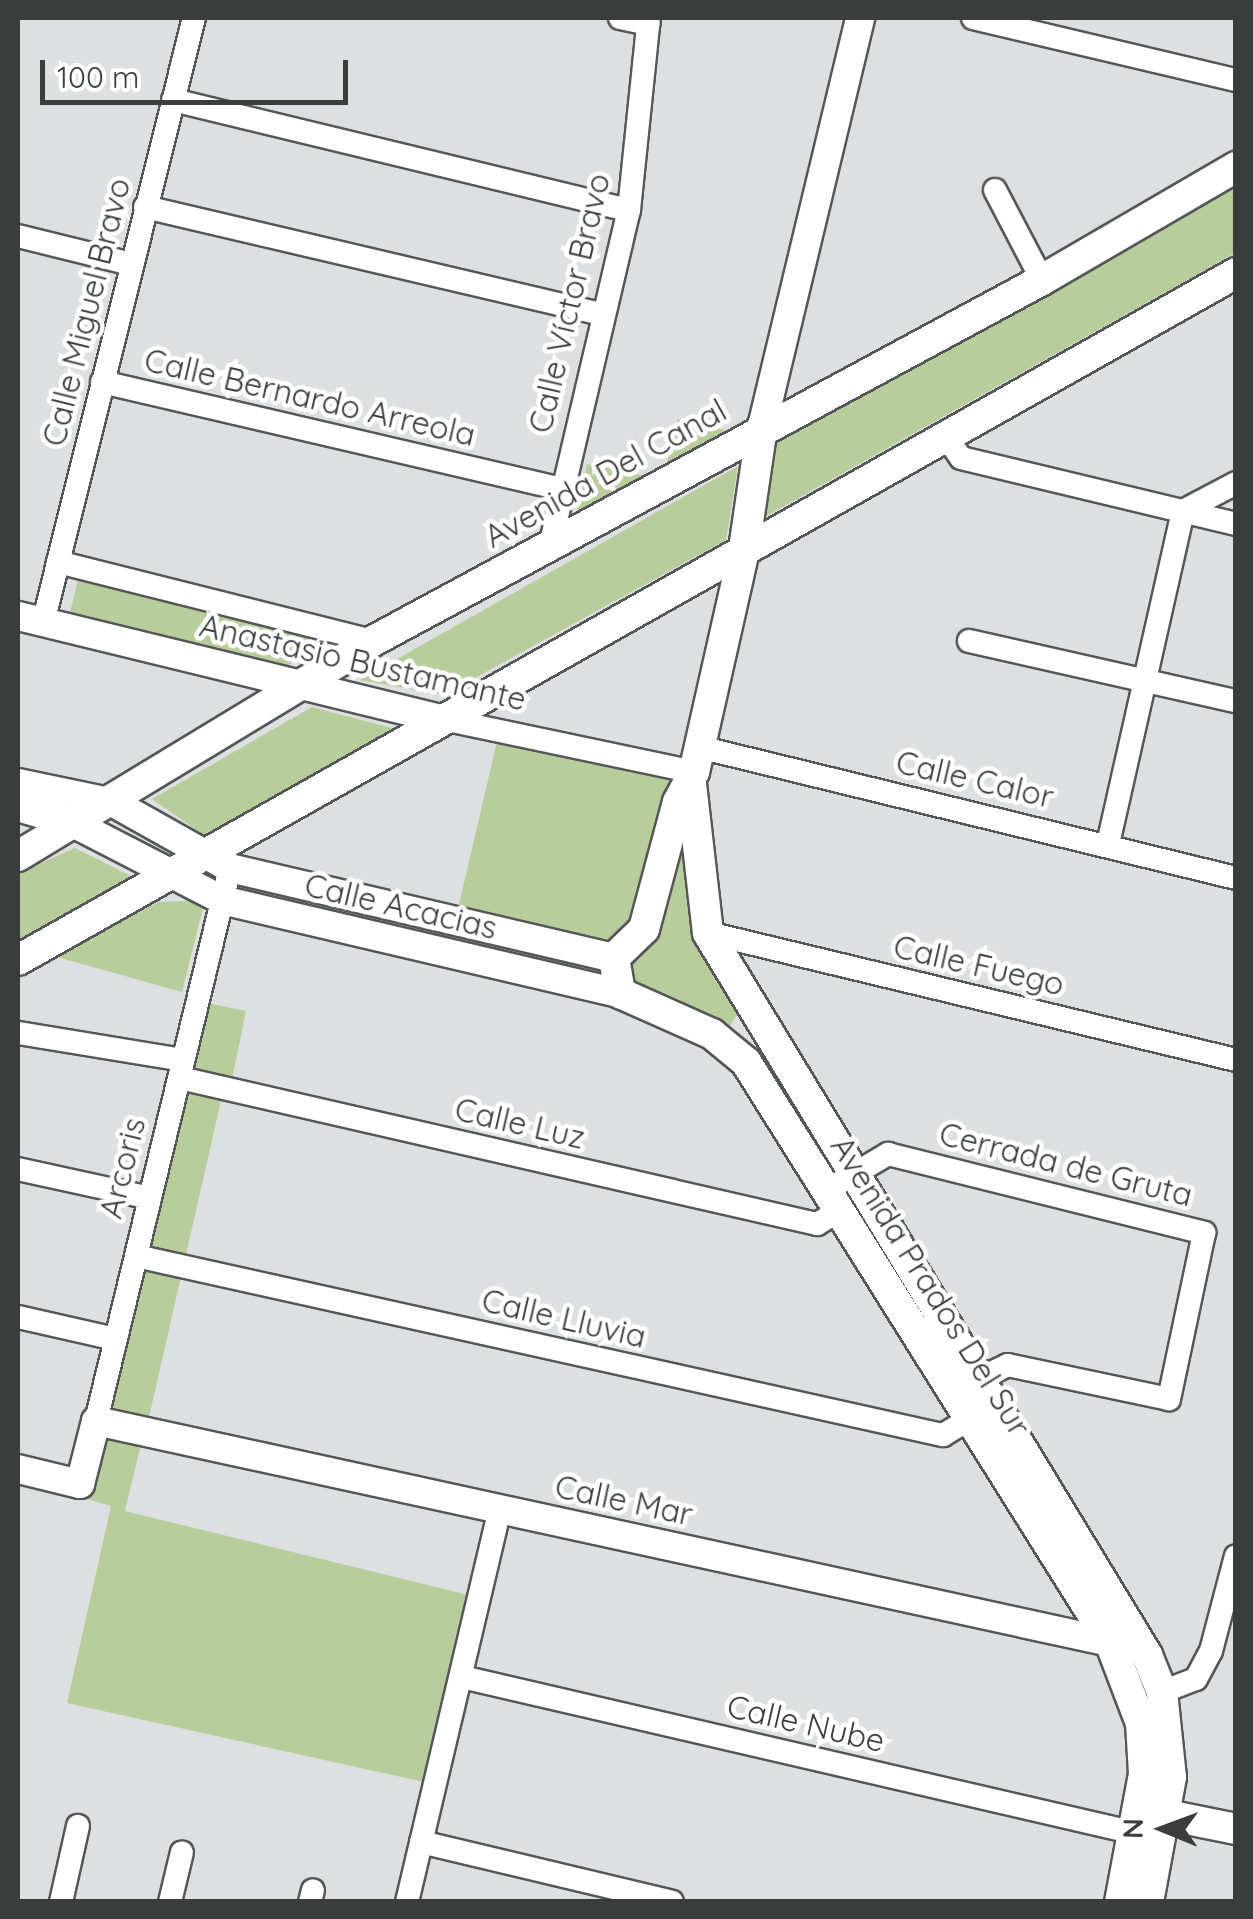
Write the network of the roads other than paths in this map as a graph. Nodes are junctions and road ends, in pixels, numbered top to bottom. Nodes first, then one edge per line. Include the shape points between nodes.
1 (194, 18) edge
2 (620, 18) edge
3 (860, 18) edge
4 (972, 18) edge
5 (648, 21) edge
6 (1040, 25) edge
7 (1236, 80) edge
8 (173, 100) junction
9 (1236, 167) edge
10 (994, 190) dead end
11 (146, 207) junction
12 (629, 210) junction
13 (18, 236) edge
14 (131, 264) junction
15 (1236, 273) edge
16 (1042, 280) junction
17 (602, 314) junction
18 (102, 382) junction
19 (762, 427) junction
20 (947, 438) junction
21 (1236, 483) edge
22 (560, 489) junction
23 (1184, 511) junction
24 (1236, 524) edge
25 (551, 542) junction
26 (742, 555) junction
27 (58, 562) junction
28 (30, 620) edge
29 (969, 640) dead end
30 (373, 641) junction
31 (1145, 680) junction
32 (302, 683) junction
33 (1236, 701) edge
34 (438, 718) junction
35 (695, 768) junction
36 (18, 784) edge
37 (114, 804) junction
38 (18, 808) edge
39 (74, 824) junction
40 (1108, 844) junction
41 (18, 856) edge
42 (219, 863) junction
43 (170, 874) junction
44 (1236, 878) edge
45 (222, 900) junction
46 (708, 933) junction
47 (614, 958) junction
48 (18, 960) edge
49 (620, 994) junction
50 (18, 1033) edge
51 (776, 1040) junction
52 (1236, 1060) edge
53 (746, 1062) junction
54 (182, 1069) junction
55 (18, 1169) edge
56 (856, 1169) junction
57 (150, 1198) junction
58 (836, 1199) junction
59 (136, 1256) junction
60 (18, 1317) edge
61 (116, 1339) junction
62 (970, 1395) junction
63 (96, 1421) junction
64 (18, 1469) edge
65 (500, 1509) junction
66 (1236, 1556) edge
67 (1123, 1635) junction
68 (462, 1677) junction
69 (1162, 1692) junction
70 (1148, 1819) junction
71 (78, 1826) dead end
72 (1236, 1829) edge
73 (421, 1842) junction
74 (182, 1852) dead end
75 (61, 1902) edge
76 (170, 1902) edge
77 (406, 1902) edge
78 (672, 1902) edge
79 (1120, 1902) edge
80 (1148, 1902) edge

1 - 8 street, Calle Miguel Bravo
2 - 5 street
3 - 19 street
4 - 6 street
5 - 12 street, Calle Víctor Bravo
6 - 7 street
8 - 11 street, Calle Miguel Bravo
8 - 12 street
9 - 16 main road, Avenida Del Canal
10 - 16 street
11 - 14 street, Calle Miguel Bravo
11 - 17 street
12 - 17 street, Calle Víctor Bravo
13 - 14 street
14 - 18 street, Calle Miguel Bravo
15 - 20 main road
16 - 19 main road, Avenida Del Canal
17 - 22 street, Calle Víctor Bravo
18 - 22 street, Calle Bernardo Arreola
18 - 27 street, Calle Miguel Bravo
19 - 25 main road, Avenida Del Canal
19 - 26 main road, Avenida Prados Del Sur
20 - 23 street via 960,458
20 - 26 main road
21 - 23 street
22 - 25 street, Calle Víctor Bravo
23 - 24 street
23 - 31 street
25 - 30 main road, Avenida Del Canal
26 - 34 main road
26 - 35 main road, Avenida Prados Del Sur
27 - 28 street, Calle Miguel Bravo
27 - 30 street
28 - 32 street, Anastasio Bustamante
29 - 31 street
30 - 32 main road, Avenida Del Canal
31 - 33 street
31 - 40 street
32 - 34 street, Anastasio Bustamante
32 - 37 main road, Avenida Del Canal
34 - 35 street, Anastasio Bustamante
34 - 42 main road
35 - 40 street, Calle Calor
35 - 46 main road, Avenida Prados Del Sur
35 - 47 main road, Avenida Prados Del Sur via 678,802 644,929
36 - 37 street, Calle Acacias
37 - 39 main road, Avenida Del Canal
37 - 42 street, Calle Acacias
38 - 39 street, Calle Acacias
39 - 41 main road, Avenida Del Canal
39 - 43 street, Calle Acacias
40 - 44 street, Calle Calor
42 - 43 main road
42 - 45 street, Arcoris
42 - 47 street, Calle Acacias
43 - 45 street, Calle Acacias
43 - 48 main road
45 - 49 street, Calle Acacias
45 - 54 street, Arcoris
46 - 51 main road, Avenida Prados Del Sur
46 - 52 street, Calle Fuego
47 - 49 main road
49 - 53 main road, Avenida Prados Del Sur via 712,1034
50 - 54 street, Calle Luz
51 - 53 street
51 - 56 main road, Avenida Prados Del Sur
53 - 58 main road, Avenida Prados Del Sur
54 - 57 street, Arcoris
54 - 58 street, Calle Luz via 817,1224
55 - 57 street
56 - 58 street, Cerrada de Gruta
56 - 62 main road, Avenida Prados Del Sur
56 - 62 street, Cerrada de Gruta via 888,1154 1204,1233 1169,1399 1008,1365
57 - 59 street, Arcoris
58 - 62 main road, Avenida Prados Del Sur
59 - 61 street, Arcoris
59 - 62 street, Calle Lluvia via 943,1435
60 - 61 street
61 - 63 street, Arcoris
62 - 67 main road, Avenida Prados Del Sur
63 - 64 street, Arcoris via 80,1484
63 - 65 street, Calle Mar
65 - 67 street, Calle Mar
65 - 68 street
66 - 69 street via 1212,1651 1196,1679
67 - 69 main road, Avenida Prados Del Sur
67 - 70 main road, Avenida Prados Del Sur via 1141,1723
68 - 70 street, Calle Nube
68 - 73 street
69 - 70 main road, Avenida Prados Del Sur
70 - 72 main road
70 - 79 main road, Avenida Prados Del Sur
70 - 80 main road, Avenida Prados Del Sur
71 - 75 street
73 - 77 street
73 - 78 street
74 - 76 street

